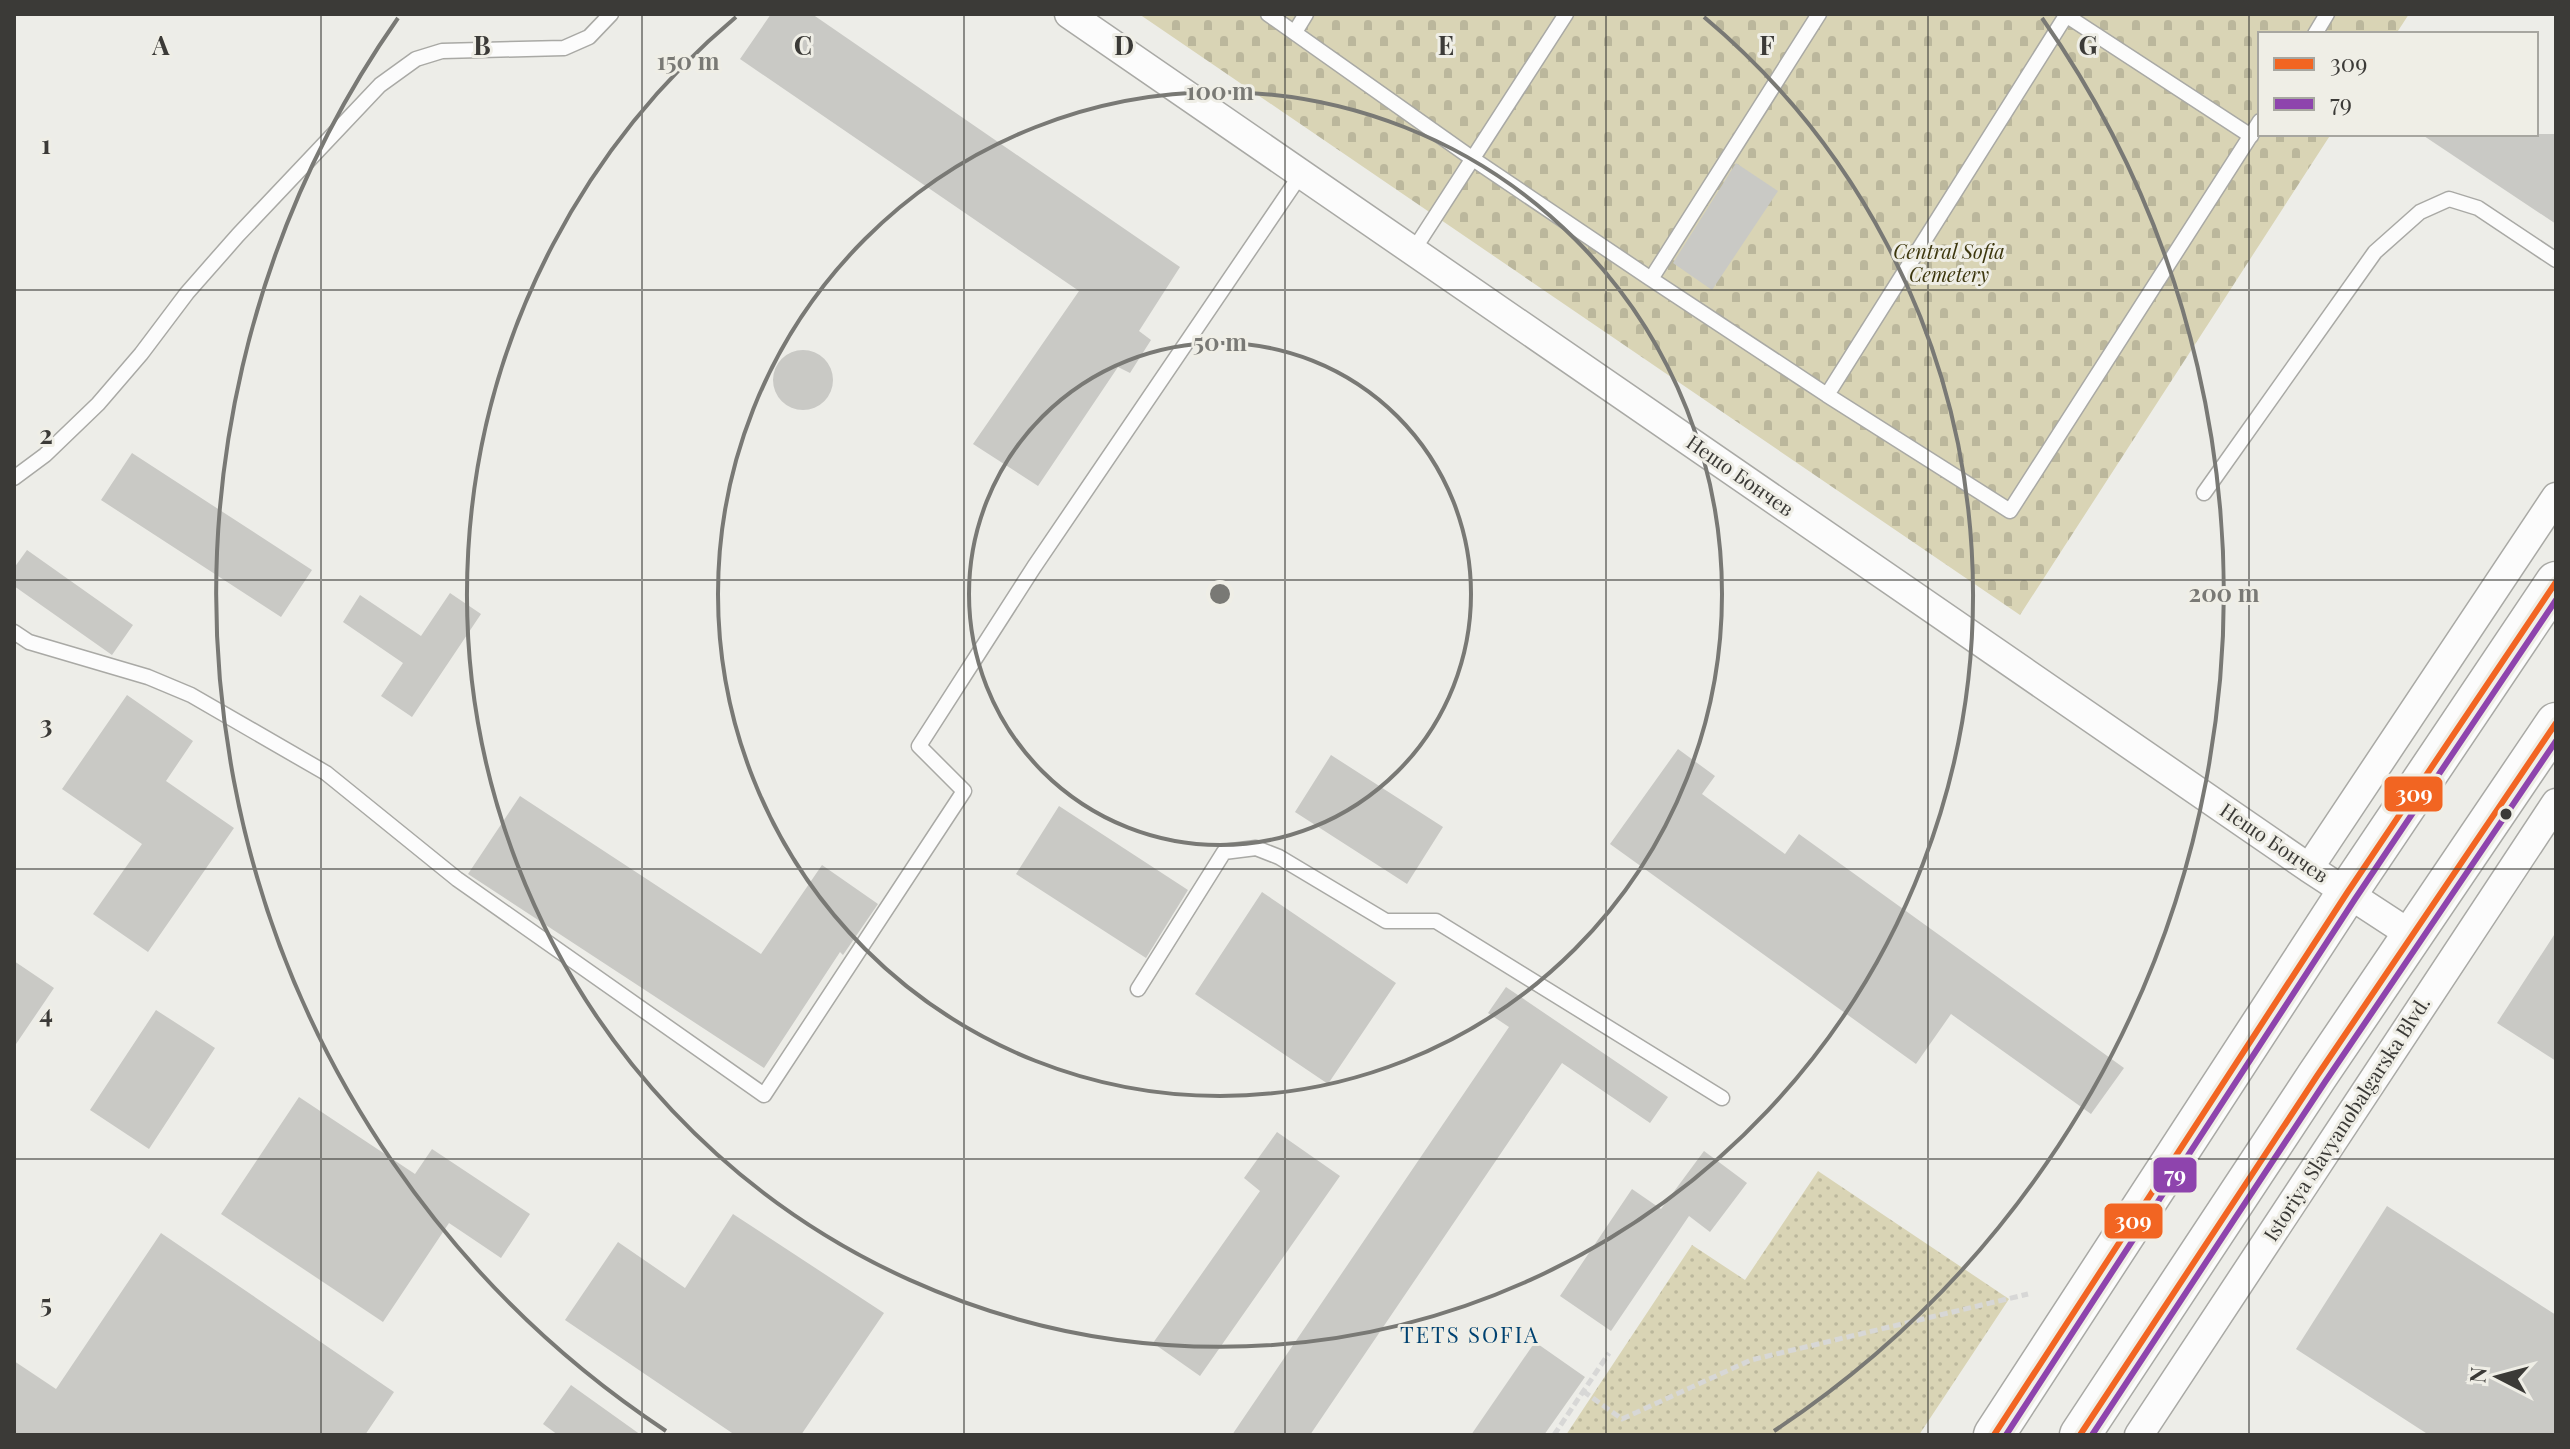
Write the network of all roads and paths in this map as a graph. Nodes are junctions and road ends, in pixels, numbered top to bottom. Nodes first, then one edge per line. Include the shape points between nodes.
1 (611, 14) edge
2 (1069, 14) edge
3 (1268, 14) edge
4 (1306, 14) edge
5 (1566, 14) edge
6 (1819, 14) edge
7 (2327, 14) edge
8 (2066, 15) edge
9 (1295, 32) junction
10 (2316, 32) edge
11 (2258, 124) edge
12 (2251, 136) junction
13 (1473, 159) junction
14 (1301, 174) junction
15 (1413, 251) junction
16 (2556, 260) edge
17 (1651, 279) junction
18 (1827, 395) junction
19 (14, 478) edge
20 (2204, 493) dead end
21 (2556, 497) edge
22 (2556, 582) edge
23 (14, 632) edge
24 (2556, 723) edge
25 (2556, 803) edge
26 (2309, 868) junction
27 (2347, 893) junction
28 (2413, 936) junction
29 (1138, 989) dead end
30 (1722, 1098) dead end
31 (2028, 1294) dead end
32 (1609, 1353) dead end
33 (1583, 1391) junction
34 (1554, 1435) edge
35 (1994, 1435) edge
36 (2080, 1435) edge
37 (2139, 1435) edge

1 - 19 lane via 589,37 564,48 442,51 416,59 380,85 197,282 98,404
2 - 14 street, Нешо Бончев
3 - 9 lane
4 - 9 lane
5 - 13 lane
6 - 17 lane
7 - 10 lane
8 - 12 lane
8 - 18 lane
9 - 13 lane
11 - 12 lane
12 - 18 lane via 2010,511
13 - 15 lane
13 - 17 lane
14 - 15 street, Нешо Бончев
14 - 23 lane via 919,746 964,791 764,1095 457,879 326,773 191,695 29,642
15 - 26 street, Нешо Бончев
16 - 20 lane via 2478,208 2449,199 2420,212 2375,252
17 - 18 lane
21 - 26 street
22 - 27 main road
24 - 28 main road
25 - 37 street, Istoriya Slavyanobalgarska Blvd.
26 - 27 street, Нешо Бончев
27 - 28 street, Нешо Бончев
27 - 35 main road
28 - 36 main road
29 - 30 lane via 1224,852 1256,848 1386,921 1436,921
31 - 33 path via 1751,1360 1622,1419
32 - 33 path
33 - 34 path

